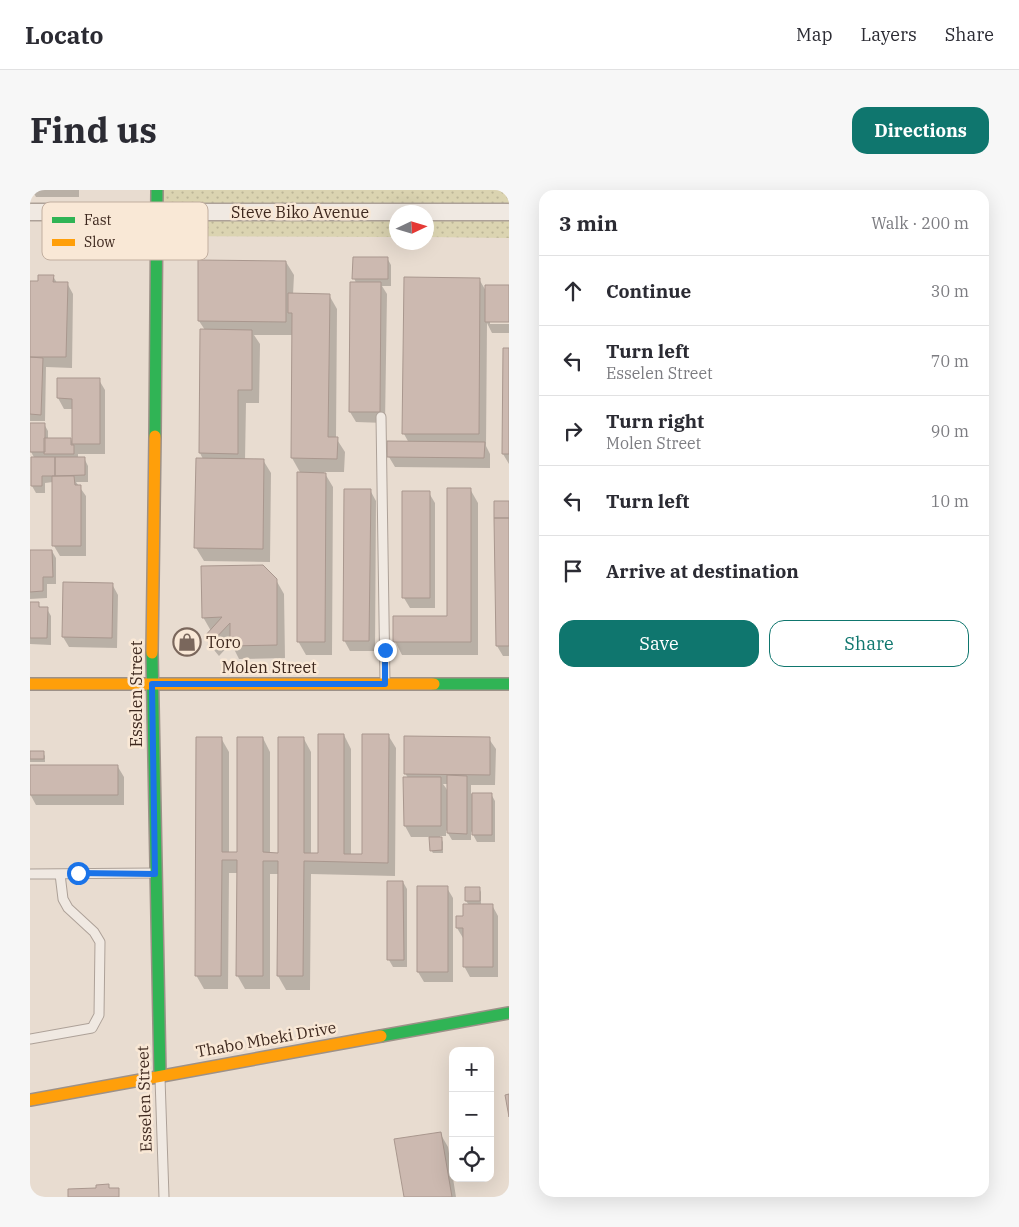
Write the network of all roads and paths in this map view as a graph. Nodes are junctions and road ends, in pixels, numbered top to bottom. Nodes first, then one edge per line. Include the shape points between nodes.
1 (509, 212) edge
2 (208, 213) edge
3 (157, 260) edge
4 (381, 417) dead end
5 (30, 684) edge
6 (152, 684) junction
7 (385, 684) junction
8 (509, 684) edge
9 (30, 874) edge
10 (60, 874) junction
11 (155, 874) junction
12 (509, 1013) edge
13 (30, 1039) edge
14 (160, 1075) junction
15 (30, 1100) edge
16 (164, 1197) edge

1 - 2 street, Steve Biko Avenue
3 - 6 street, Esselen Street
4 - 7 lane
5 - 6 street, Molen Street
6 - 7 street, Molen Street
6 - 11 street, Esselen Street
7 - 8 street, Molen Street
9 - 10 lane
10 - 11 lane
10 - 13 lane via 63,899 68,908 100,942 99,1015 92,1028
11 - 14 street, Esselen Street
12 - 14 street, Thabo Mbeki Drive
14 - 15 street, Thabo Mbeki Drive
14 - 16 lane, Esselen Street

